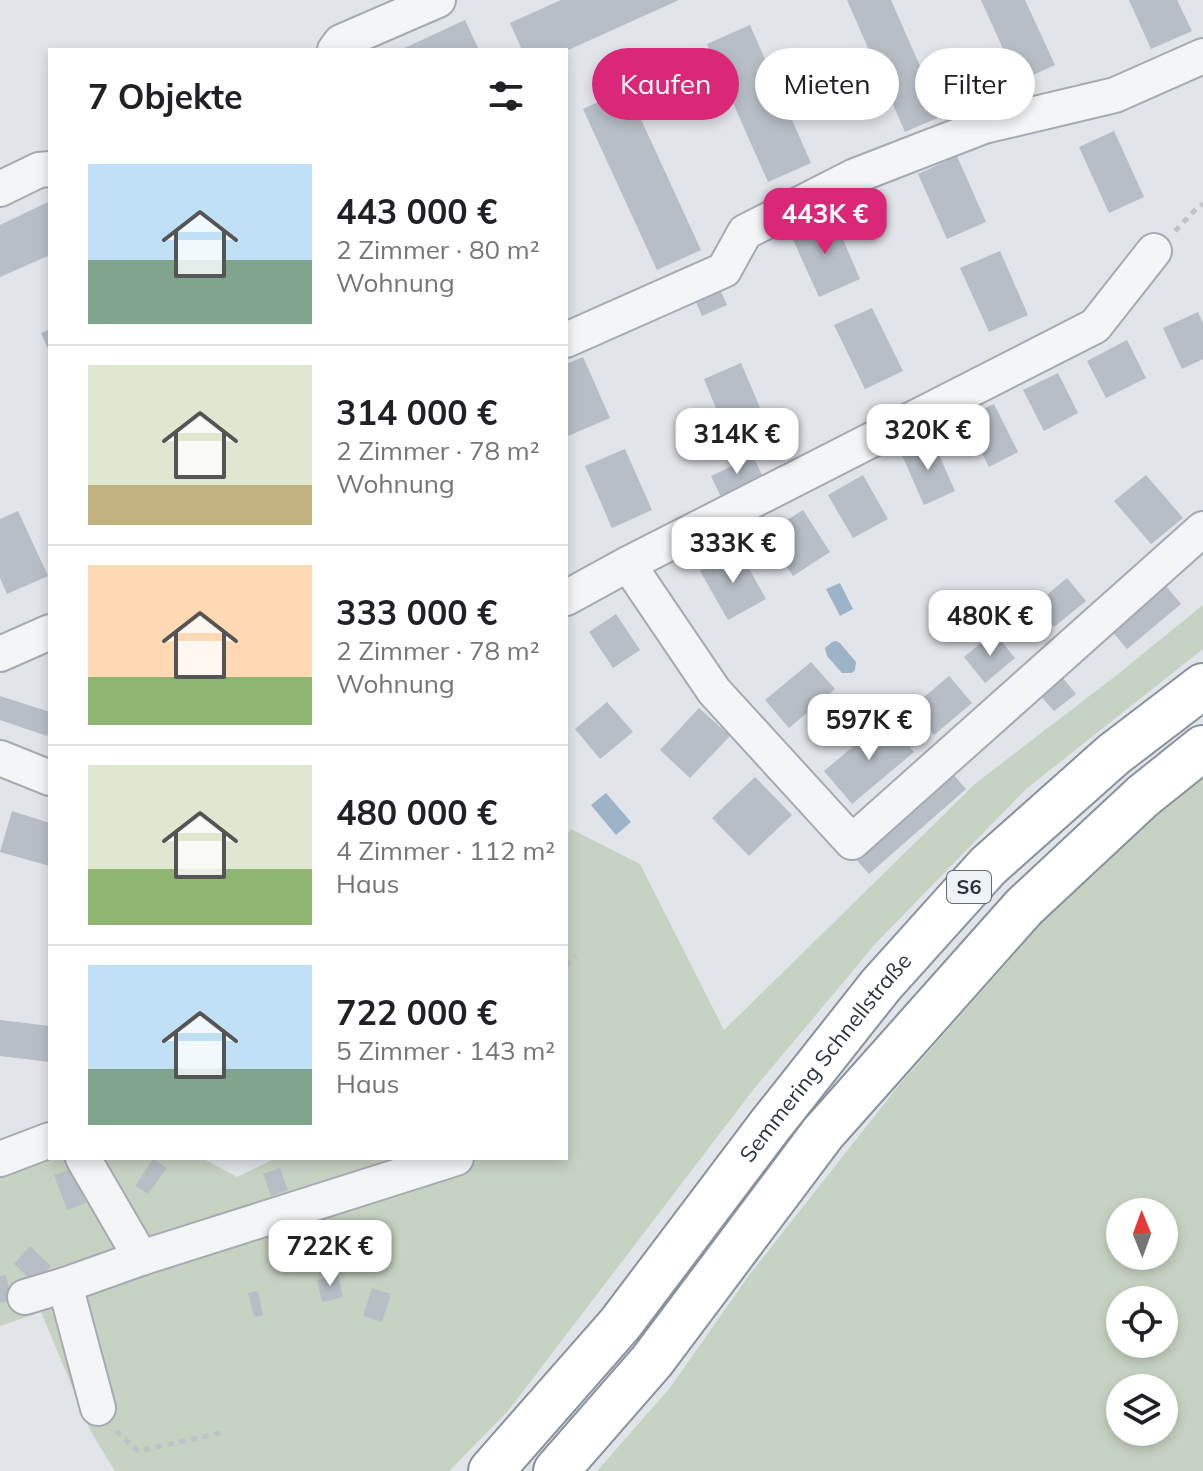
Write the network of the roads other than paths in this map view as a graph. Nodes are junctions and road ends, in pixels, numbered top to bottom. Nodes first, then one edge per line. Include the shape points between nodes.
1 (438, 0) edge
2 (336, 48) edge
3 (1203, 56) edge
4 (48, 169) edge
5 (0, 189) edge
6 (1154, 251) road end
7 (568, 339) edge
8 (1203, 500) edge
9 (1203, 510) edge
10 (1203, 529) edge
11 (628, 564) junction
12 (568, 597) edge
13 (48, 633) edge
14 (0, 654) edge
15 (1203, 686) edge
16 (1203, 748) edge
17 (0, 758) edge
18 (48, 777) edge
19 (48, 1141) edge
20 (0, 1159) edge
21 (84, 1160) edge
22 (450, 1160) edge
23 (141, 1258) junction
24 (65, 1285) junction
25 (25, 1297) dead end
26 (98, 1408) road end
27 (491, 1471) edge
28 (556, 1471) edge

1 - 2 street
3 - 7 street via 1115,95 984,126 855,176 745,232 724,270
4 - 5 street
6 - 11 street via 1095,326
8 - 9 street
10 - 11 street via 852,842 714,691
11 - 12 street
13 - 14 street
15 - 27 highway, Semmering Schnellstraße / S6 via 1114,754 988,866 881,985 620,1324
16 - 28 highway, Semmering Schnellstraße / S6 via 1143,796 1013,919 823,1133 652,1361
17 - 18 street
19 - 20 street
21 - 23 street
22 - 23 street
23 - 24 street
24 - 25 street
24 - 26 street

